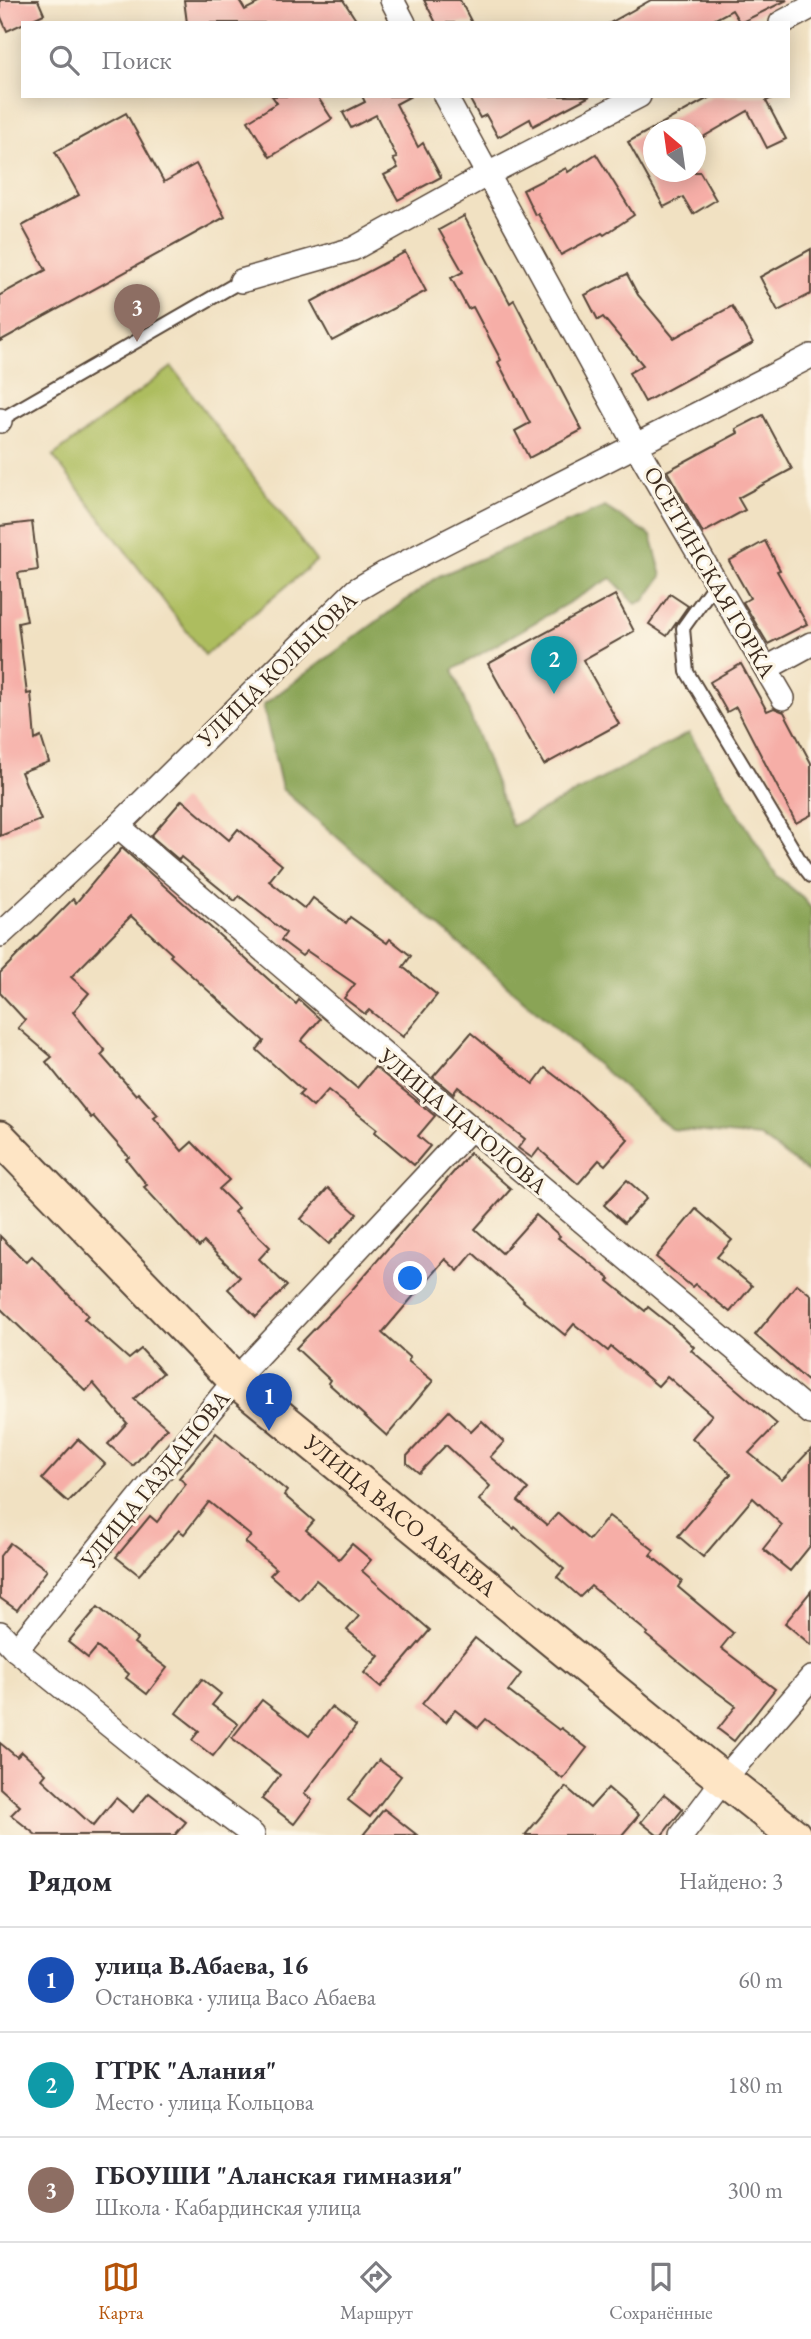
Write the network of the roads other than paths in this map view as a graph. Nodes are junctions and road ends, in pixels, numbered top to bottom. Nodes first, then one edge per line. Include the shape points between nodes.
1 (392, 0) edge
2 (811, 8) edge
3 (403, 21) edge
4 (785, 21) edge
5 (446, 98) edge
6 (635, 98) edge
7 (488, 174) junction
8 (241, 281) joint
9 (811, 356) edge
10 (0, 420) edge
11 (636, 446) junction
12 (716, 582) junction
13 (811, 644) edge
14 (767, 668) junction
15 (783, 698) dead end
16 (118, 826) junction
17 (811, 876) edge
18 (0, 935) edge
19 (471, 1128) junction
20 (0, 1139) edge
21 (235, 1380) junction
22 (811, 1413) edge
23 (8, 1641) edge
24 (811, 1678) edge
25 (724, 1779) junction
26 (253, 1835) edge
27 (682, 1835) edge
28 (794, 1835) edge

1 - 3 street
2 - 4 street
5 - 7 street, ОСЕТИНСКАЯ ГОРКА
6 - 7 street
7 - 8 street via 353,249
7 - 11 street, ОСЕТИНСКАЯ ГОРКА
8 - 10 lane
9 - 11 street, УЛИЦА КОЛЬЦОВА
11 - 12 street, ОСЕТИНСКАЯ ГОРКА
11 - 16 street, УЛИЦА КОЛЬЦОВА via 356,590
12 - 14 street, ОСЕТИНСКАЯ ГОРКА
12 - 17 lane via 683,628 687,672
13 - 14 street
14 - 15 street, ОСЕТИНСКАЯ ГОРКА
16 - 18 street, УЛИЦА КОЛЬЦОВА
16 - 19 street, УЛИЦА ЦАГОЛОВА
19 - 21 street, УЛИЦА ГАЗДАНОВА
19 - 22 street, УЛИЦА ЦАГОЛОВА
20 - 21 main road, УЛИЦА ВАСО АБАЕВА
21 - 23 street, УЛИЦА ГАЗДАНОВА
21 - 25 main road, УЛИЦА ВАСО АБАЕВА
23 - 26 street via 162,1768
24 - 25 street
25 - 27 street
25 - 28 main road, УЛИЦА ВАСО АБАЕВА

